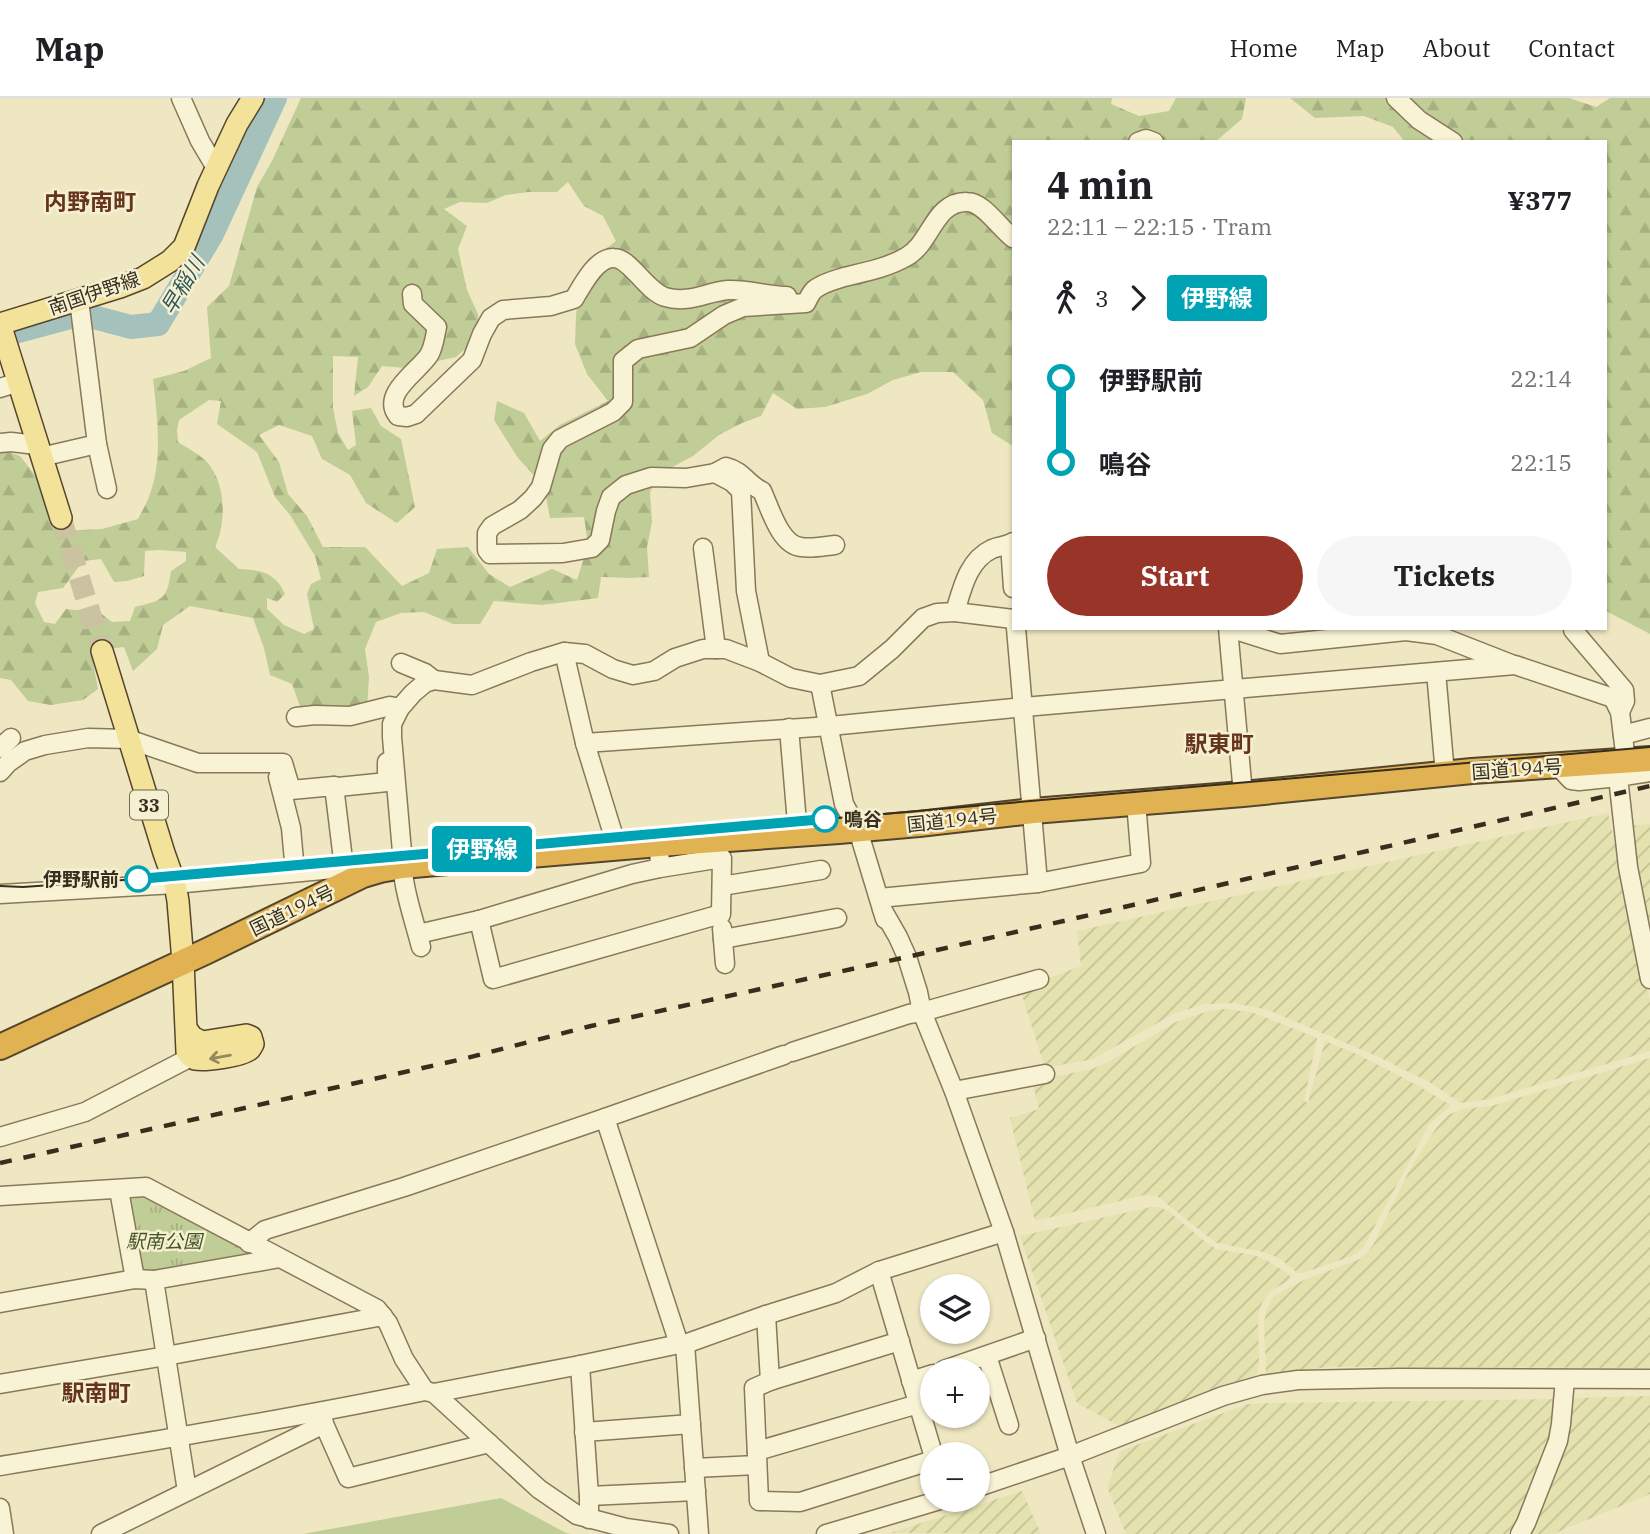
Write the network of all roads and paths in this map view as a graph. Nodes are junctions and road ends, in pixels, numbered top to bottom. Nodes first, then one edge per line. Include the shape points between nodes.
1 (181, 98) edge
2 (253, 98) edge
3 (1396, 98) edge
4 (1450, 140) edge
5 (216, 168) junction
6 (1012, 237) edge
7 (815, 289) junction
8 (412, 294) dead end
9 (79, 300) junction
10 (2, 329) edge
11 (10, 385) edge
12 (0, 443) edge
13 (97, 444) junction
14 (39, 451) junction
15 (715, 473) junction
16 (107, 489) dead end
17 (61, 518) tunnel mouth
18 (1012, 543) edge
19 (835, 545) dead end
20 (703, 548) dead end
21 (955, 612) junction
22 (1012, 619) edge
23 (1016, 630) edge
24 (1228, 630) edge
25 (1234, 630) edge
26 (1573, 630) dead end
27 (599, 647) dead end
28 (716, 649) junction
29 (102, 651) tunnel mouth
30 (564, 652) junction
31 (760, 662) junction
32 (401, 663) dead end
33 (1515, 665) junction
34 (1436, 673) junction
35 (633, 675) junction
36 (434, 680) junction
37 (820, 684) junction
38 (1233, 689) junction
39 (1024, 707) junction
40 (400, 708) junction
41 (1620, 712) junction
42 (296, 717) dead end
43 (830, 726) junction
44 (789, 728) junction
45 (1650, 728) edge
46 (1623, 734) junction
47 (392, 737) junction
48 (128, 739) junction
49 (585, 743) junction
50 (278, 763) junction
51 (1631, 766) edge
52 (0, 772) edge
53 (1650, 772) edge
54 (1445, 774) junction
55 (334, 786) junction
56 (1243, 794) junction
57 (1136, 803) junction
58 (1033, 811) junction
59 (858, 830) junction
60 (798, 835) junction
61 (659, 844) junction
62 (617, 847) junction
63 (402, 866) junction
64 (660, 868) junction
65 (821, 870) dead end
66 (295, 872) junction
67 (354, 872) junction
68 (1038, 883) junction
69 (175, 884) junction
70 (722, 886) junction
71 (0, 894) edge
72 (881, 903) junction
73 (721, 914) junction
74 (837, 918) dead end
75 (480, 920) junction
76 (723, 939) junction
77 (183, 962) junction
78 (725, 964) dead end
79 (1039, 979) dead end
80 (1650, 979) edge
81 (922, 1010) junction
82 (186, 1028) junction
83 (0, 1047) edge
84 (191, 1057) junction
85 (1045, 1074) dead end
86 (954, 1091) junction
87 (605, 1118) junction
88 (0, 1137) edge
89 (119, 1190) junction
90 (0, 1196) edge
91 (1004, 1232) junction
92 (249, 1243) junction
93 (280, 1258) junction
94 (879, 1271) junction
95 (135, 1279) junction
96 (154, 1280) junction
97 (0, 1303) edge
98 (766, 1315) junction
99 (383, 1316) junction
100 (1035, 1338) junction
101 (900, 1341) junction
102 (682, 1344) junction
103 (166, 1356) junction
104 (987, 1356) junction
105 (981, 1358) edge
106 (580, 1365) junction
107 (920, 1378) edge
108 (1565, 1379) junction
109 (1650, 1379) edge
110 (770, 1381) junction
111 (911, 1381) junction
112 (0, 1384) edge
113 (430, 1392) junction
114 (918, 1404) junction
115 (323, 1418) junction
116 (691, 1424) junction
117 (1009, 1425) dead end
118 (584, 1432) junction
119 (180, 1437) junction
120 (929, 1442) edge
121 (489, 1443) junction
122 (1070, 1456) junction
123 (757, 1458) junction
124 (920, 1464) edge
125 (0, 1465) edge
126 (694, 1468) junction
127 (990, 1483) edge
128 (187, 1491) junction
129 (696, 1491) junction
130 (589, 1496) junction
131 (920, 1506) edge
132 (0, 1508) edge
133 (589, 1519) junction
134 (4, 1534) edge
135 (101, 1534) edge
136 (669, 1534) edge
137 (699, 1534) edge
138 (826, 1534) edge
139 (1096, 1534) edge
140 (1520, 1534) edge

1 - 5 street
2 - 5 main road, 南国伊野線
3 - 4 street
5 - 9 main road, 南国伊野線 via 184,247 170,261 143,278
6 - 7 street via 979,206 955,204 940,215 909,256
7 - 8 street via 773,296 730,290 677,299 654,292 624,262 614,258 603,261 574,299 503,310 491,318 472,360 416,414 407,417 398,416 394,401 398,389 430,353 437,327 413,304
7 - 15 street via 806,303 743,307 690,338 638,349 623,361 623,402 560,439 534,498 492,526 487,550 490,554 563,553 593,548 600,540 611,497 626,485 650,477
9 - 10 main road, 南国伊野線
9 - 13 street
10 - 11 main road, 南国伊野線
11 - 14 main road, 南国伊野線
12 - 14 street
13 - 14 street
13 - 16 street
14 - 17 main road, 南国伊野線
15 - 19 street via 726,467 744,475 757,489 762,484 787,541 799,547
15 - 31 street via 741,491 746,591
18 - 21 street via 978,558
20 - 28 street
21 - 22 street
21 - 37 street via 923,618 859,676
23 - 39 street
24 - 38 street
25 - 33 street via 1280,645 1406,631 1437,635
26 - 41 street via 1624,690
27 - 35 street
28 - 31 street
28 - 35 street via 703,649 654,671
29 - 48 main road, 33
30 - 35 street via 585,654
30 - 36 street via 472,685
30 - 49 street
31 - 37 street
32 - 36 street
33 - 34 street
33 - 41 street via 1613,698
34 - 38 street
34 - 54 street
36 - 40 street
37 - 43 street
38 - 39 street
38 - 56 street
39 - 43 street
39 - 58 street
40 - 42 street via 390,706 350,716
40 - 47 street
41 - 46 street
43 - 44 street
43 - 59 street via 844,804
44 - 49 street
44 - 60 street
45 - 46 street
46 - 51 street
47 - 55 street via 387,750 387,782
47 - 63 street
48 - 50 street via 198,763
48 - 52 street via 88,738 45,745 25,751
48 - 69 main road, 33
49 - 62 street
50 - 55 street via 283,763 290,790
50 - 66 street
51 - 53 street
51 - 54 highway, 国道194号
51 - 80 street via 1628,867
54 - 56 highway, 国道194号
55 - 67 street
56 - 57 highway, 国道194号
57 - 58 highway, 国道194号
57 - 68 street via 1141,863
58 - 59 highway, 国道194号
58 - 68 street
59 - 60 highway, 国道194号
59 - 72 street
60 - 61 highway, 国道194号
61 - 62 highway, 国道194号
61 - 64 street
62 - 63 highway, 国道194号
63 - 67 highway, 国道194号
63 - 75 street via 419,940
64 - 70 street via 722,858
64 - 75 street
65 - 70 street
66 - 67 street
66 - 69 street
67 - 77 highway, 国道194号
68 - 72 street
69 - 71 street
69 - 77 main road, 33
70 - 73 street
72 - 81 street via 895,959
73 - 75 street via 493,979
73 - 76 street
74 - 76 street
76 - 78 street
77 - 82 main road
77 - 83 highway, 国道194号
79 - 81 street
81 - 86 street
81 - 87 street
82 - 84 main road
82 -> 84 main road via 202,1042 246,1035 253,1044 243,1053
84 - 88 street via 85,1112
85 - 86 street
86 - 91 street
87 - 92 street via 265,1230
87 - 102 street
89 - 90 street
89 - 92 street via 146,1188
89 - 95 street
91 - 94 street
91 - 100 street
92 - 93 street
93 - 96 street
93 - 99 street
94 - 98 street via 836,1293
94 - 101 street
95 - 96 street
95 - 97 street
96 - 103 street
98 - 102 street
98 - 110 street
99 - 103 street
99 - 113 street via 404,1359
100 - 104 street
100 - 122 street
101 - 110 street
101 - 111 street
102 - 106 street
102 - 116 street
103 - 112 street
103 - 119 street
104 - 105 street
104 - 117 street
106 - 113 street
106 - 118 street
107 - 111 street
108 - 109 street
108 - 122 street via 1298,1380 1262,1385
108 - 140 street via 1558,1441
110 - 123 street via 754,1388
111 - 114 street
113 - 115 street
113 - 121 street
114 - 120 street
114 - 123 street
115 - 119 street
115 - 121 street via 348,1478
115 - 128 street
116 - 118 street
116 - 126 street
118 - 130 street
119 - 125 street
119 - 128 street
121 - 133 street via 539,1489 577,1516
122 - 127 street
122 - 139 street
123 - 124 street via 759,1501 800,1502
123 - 126 street
126 - 129 street
128 - 135 street
129 - 130 street
129 - 137 street
130 - 133 street
131 - 138 street
132 - 134 street
133 - 136 street

